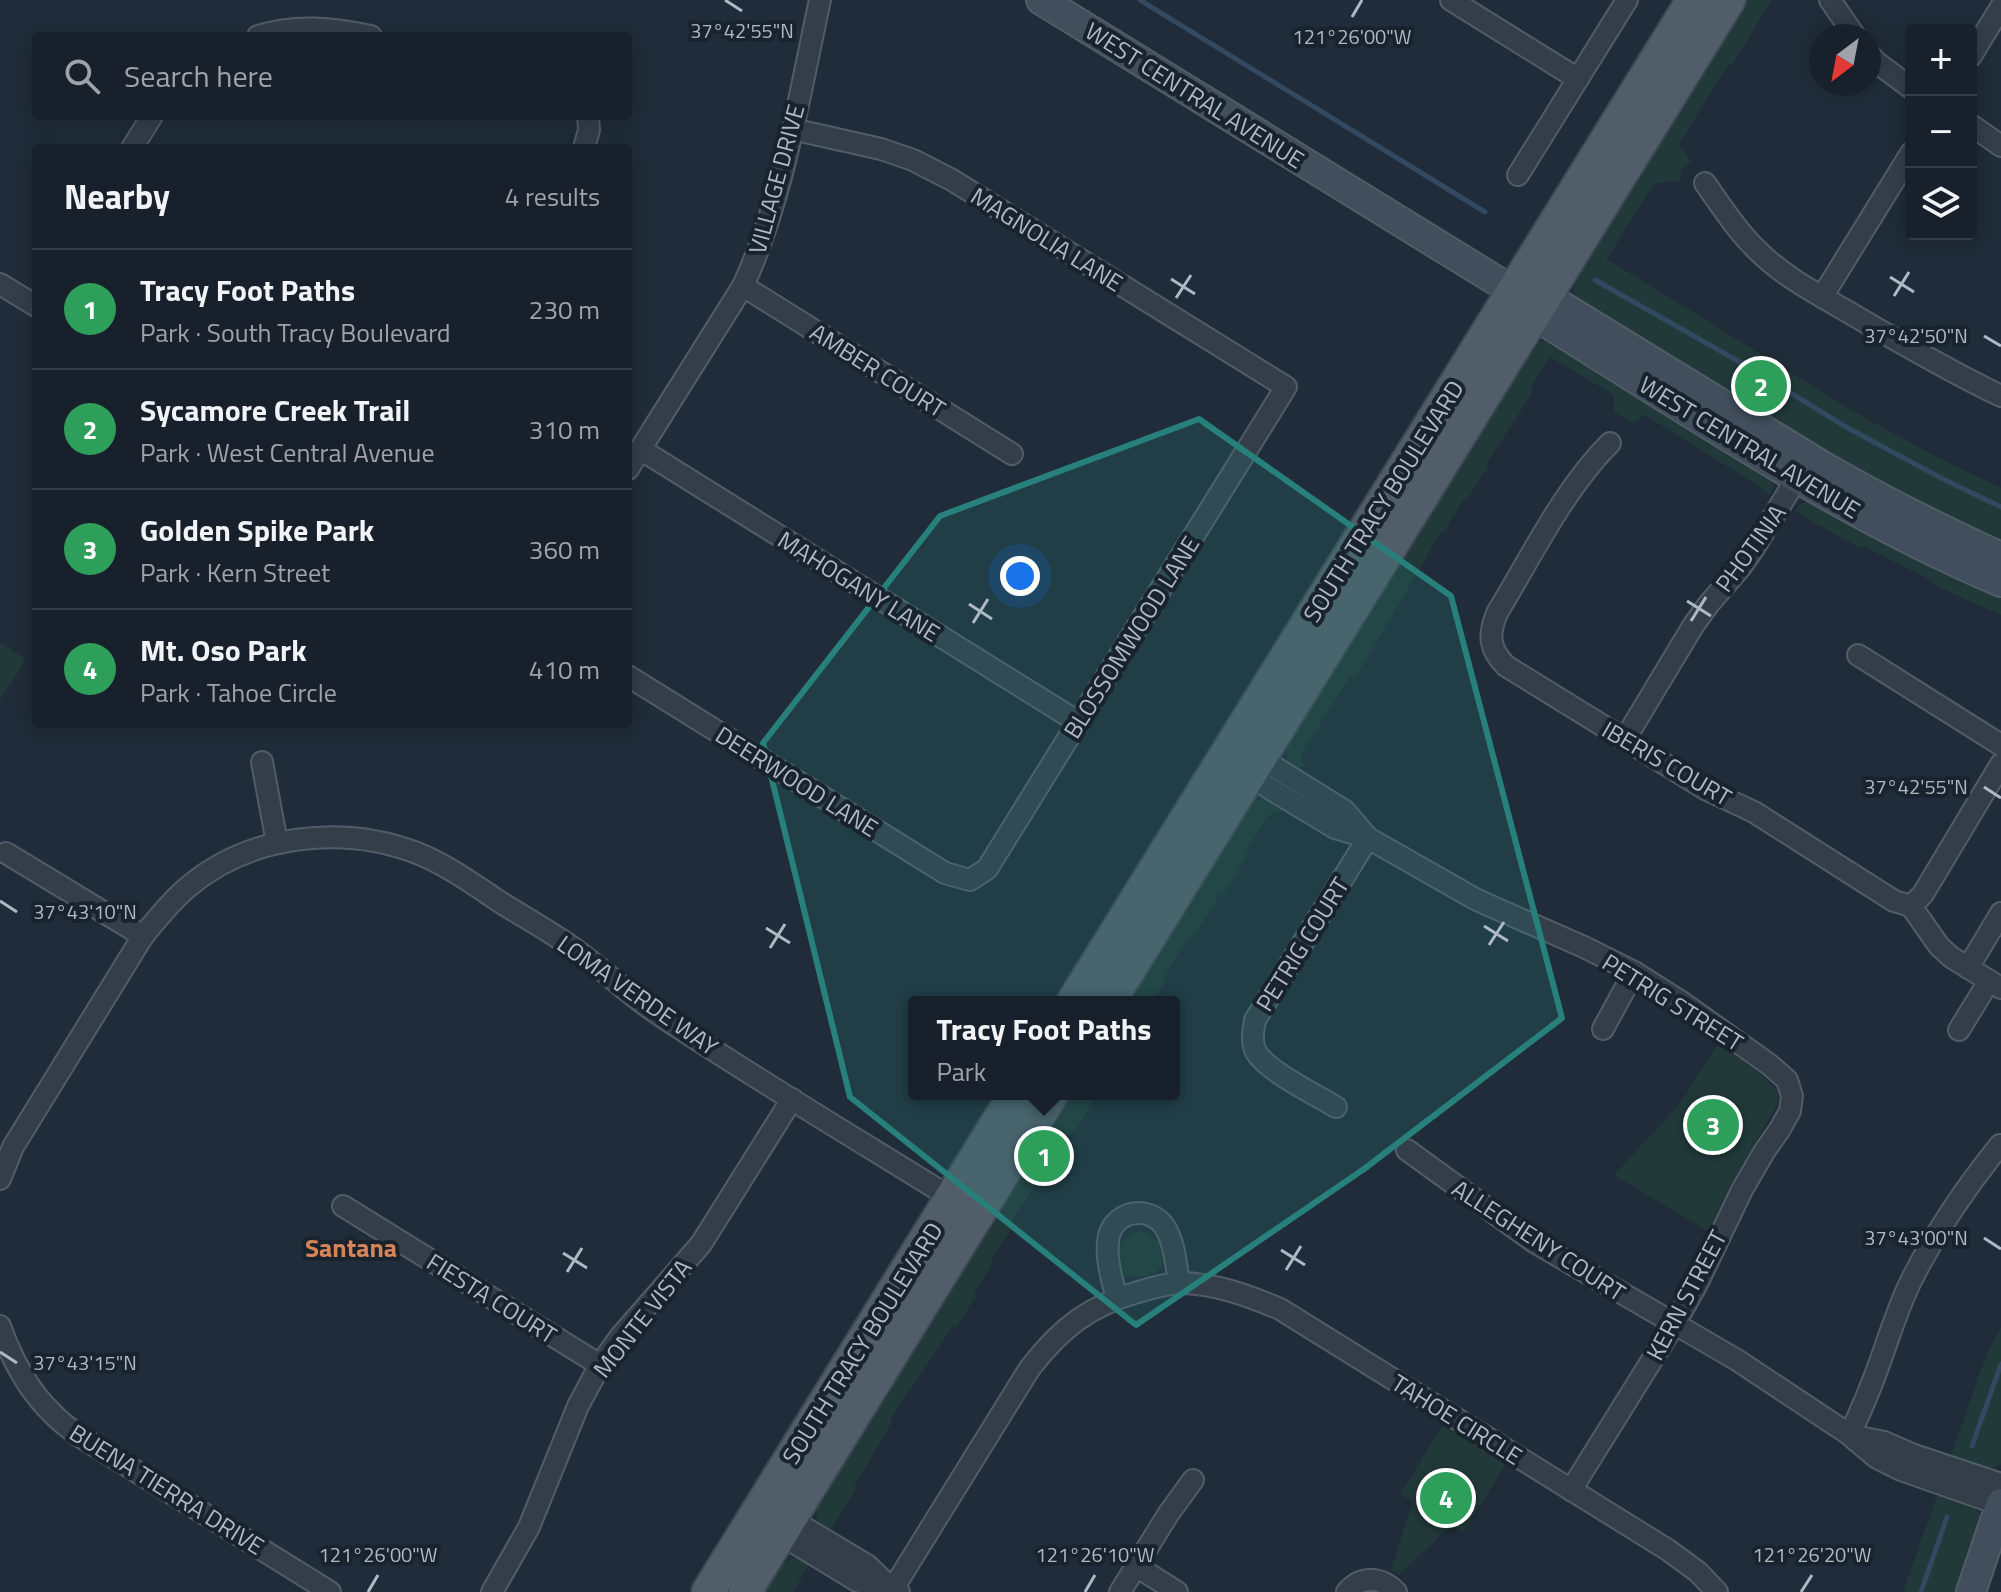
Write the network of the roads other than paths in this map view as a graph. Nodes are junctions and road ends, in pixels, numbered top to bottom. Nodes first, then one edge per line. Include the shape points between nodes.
1 (820, 0) edge
2 (1041, 0) edge
3 (1451, 0) edge
4 (1627, 0) edge
5 (1693, 0) edge
6 (1729, 0) edge
7 (1830, 0) edge
8 (2001, 7) edge
9 (1847, 24) edge
10 (270, 32) edge
11 (353, 32) edge
12 (1977, 46) edge
13 (1881, 66) edge
14 (1578, 79) junction
15 (1905, 84) edge
16 (588, 120) edge
17 (148, 123) edge
18 (792, 129) junction
19 (1977, 129) edge
20 (135, 144) edge
21 (585, 144) edge
22 (2001, 146) edge
23 (1905, 163) edge
24 (1518, 175) dead end
25 (1705, 183) dead end
26 (0, 284) edge
27 (743, 286) junction
28 (1513, 291) junction
29 (1822, 297) junction
30 (32, 304) edge
31 (1540, 306) junction
32 (1286, 387) joint
33 (2001, 396) edge
34 (1610, 443) dead end
35 (640, 449) junction
36 (1012, 454) dead end
37 (632, 462) edge
38 (1797, 478) junction
39 (2001, 557) edge
40 (2001, 582) edge
41 (1858, 655) dead end
42 (632, 678) edge
43 (1078, 722) junction
44 (1625, 739) junction
45 (2001, 745) edge
46 (1228, 752) junction
47 (262, 762) dead end
48 (2001, 764) edge
49 (1255, 767) junction
50 (1368, 838) junction
51 (277, 843) junction
52 (6, 853) dead end
53 (970, 880) joint
54 (1911, 906) junction
55 (2001, 913) edge
56 (143, 936) junction
57 (1968, 968) junction
58 (1634, 972) junction
59 (1995, 985) edge
60 (1077, 996) edge
61 (1113, 996) edge
62 (1603, 1029) dead end
63 (1959, 1030) dead end
64 (1792, 1096) joint
65 (792, 1099) junction
66 (1012, 1100) edge
67 (1047, 1100) edge
68 (1336, 1107) dead end
69 (2000, 1145) edge
70 (1407, 1150) dead end
71 (0, 1179) edge
72 (343, 1206) dead end
73 (965, 1206) junction
74 (1179, 1283) junction
75 (1117, 1298) junction
76 (1675, 1323) junction
77 (0, 1326) edge
78 (600, 1365) junction
79 (1850, 1435) junction
80 (1193, 1480) dead end
81 (2001, 1484) edge
82 (1571, 1490) junction
83 (2001, 1504) edge
84 (758, 1511) junction
85 (785, 1527) junction
86 (1136, 1566) junction
87 (894, 1591) edge
88 (330, 1592) edge
89 (492, 1592) edge
90 (708, 1592) edge
91 (745, 1592) edge
92 (1120, 1592) edge
93 (1177, 1592) edge
94 (1347, 1592) edge
95 (1396, 1592) edge
96 (1717, 1592) edge
97 (1971, 1592) edge

1 - 18 street, VILLAGE DRIVE
2 - 28 street, WEST CENTRAL AVENUE
3 - 14 street
4 - 14 street
5 - 28 main road, SOUTH TRACY BOULEVARD
6 - 31 main road, SOUTH TRACY BOULEVARD
7 - 9 street
8 - 12 street
10 - 11 street via 306,27
13 - 15 street
14 - 24 street
16 - 21 street
17 - 20 street
18 - 27 street, VILLAGE DRIVE via 777,192
18 - 32 street, MAGNOLIA LANE via 881,149 952,180
19 - 22 street
23 - 29 street
25 - 29 street via 1759,253
26 - 30 street
27 - 35 street, VILLAGE DRIVE
27 - 36 street, AMBER COURT
28 - 31 street, WEST CENTRAL AVENUE
28 - 46 main road, SOUTH TRACY BOULEVARD
29 - 33 street
31 - 38 street, WEST CENTRAL AVENUE
31 - 39 street, WEST CENTRAL AVENUE via 1819,464
31 - 49 main road, SOUTH TRACY BOULEVARD
32 - 43 street, BLOSSOMWOOD LANE
34 - 44 street, IBERIS COURT via 1576,481 1491,629 1492,645 1506,666
35 - 37 street, VILLAGE DRIVE
35 - 43 street, MAHOGANY LANE
38 - 40 street, WEST CENTRAL AVENUE
38 - 44 street, PHOTINIA via 1740,568 1693,626
41 - 45 street
42 - 53 street, DEERWOOD LANE via 945,873
43 - 53 street, BLOSSOMWOOD LANE via 987,869
44 - 54 street, IBERIS COURT via 1707,790 1754,812 1894,901
46 - 49 street, PETRIG STREET
46 - 60 main road, SOUTH TRACY BOULEVARD
47 - 51 street
48 - 54 street
49 - 50 street, PETRIG STREET via 1335,828
49 - 61 main road, SOUTH TRACY BOULEVARD
50 - 58 street, PETRIG STREET via 1477,900
50 - 68 street, PETRIG COURT via 1255,1020 1252,1035 1255,1051 1267,1065
51 - 56 street, LOMA VERDE WAY via 212,870 188,887
51 - 65 street, LOMA VERDE WAY via 329,837 416,853 572,948 655,1013
52 - 56 street
54 - 57 street via 1939,946
55 - 57 street
56 - 71 street, LOMA VERDE WAY via 13,1147
57 - 59 street
58 - 62 street
58 - 64 street, PETRIG STREET via 1770,1065 1787,1080
59 - 63 street
64 - 76 street, KERN STREET via 1790,1111 1742,1190
65 - 73 street, LOMA VERDE WAY
65 - 78 street, MONTE VISTA via 701,1244
66 - 73 main road, SOUTH TRACY BOULEVARD
67 - 73 main road, SOUTH TRACY BOULEVARD
69 - 79 street via 1939,1230 1909,1286
70 - 76 street, ALLEGHENY COURT via 1534,1242
72 - 78 street, FIESTA COURT
73 - 84 main road, SOUTH TRACY BOULEVARD
73 - 85 main road, SOUTH TRACY BOULEVARD
74 - 75 street, TAHOE CIRCLE
74 - 75 street via 1167,1231 1149,1213 1133,1212 1111,1228 1108,1241
74 - 82 street, TAHOE CIRCLE via 1214,1287 1280,1309
75 - 87 street, TAHOE CIRCLE via 1066,1328 1030,1368
76 - 79 street, ALLEGHENY COURT
76 - 82 street, KERN STREET
77 - 88 street, BUENA TIERRA DRIVE via 30,1385 76,1434
78 - 89 street, MONTE VISTA via 529,1527
79 - 81 street
79 - 83 street, ALLEGHENY COURT via 1901,1470
80 - 86 street
82 - 96 street, TAHOE CIRCLE via 1668,1550
83 - 97 street
84 - 85 street
84 - 90 main road, SOUTH TRACY BOULEVARD
85 - 87 street via 857,1581
85 - 91 main road, SOUTH TRACY BOULEVARD
86 - 92 street
86 - 93 street
94 - 95 street via 1366,1580 1380,1580

